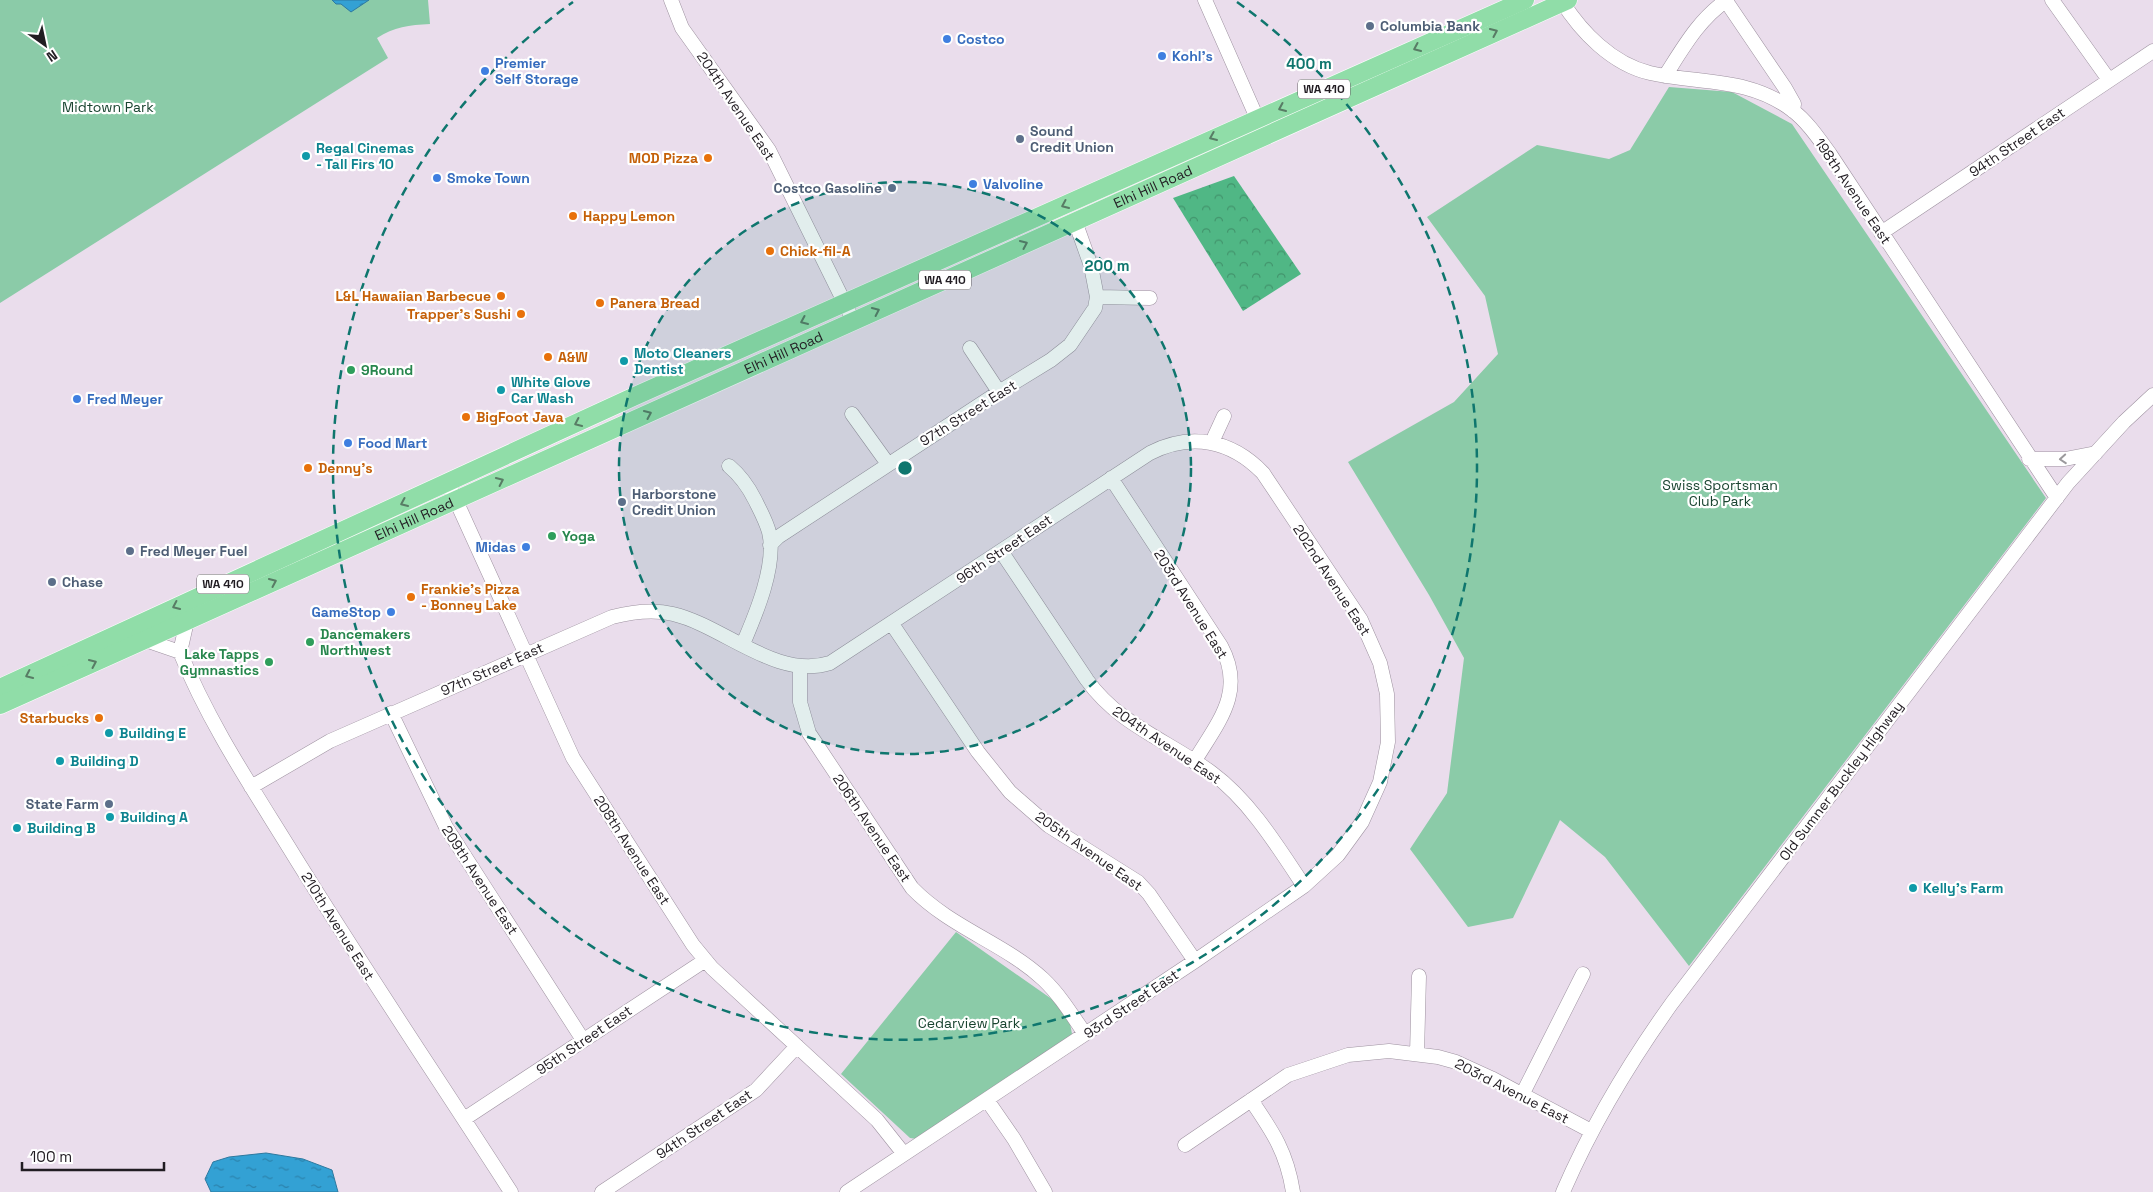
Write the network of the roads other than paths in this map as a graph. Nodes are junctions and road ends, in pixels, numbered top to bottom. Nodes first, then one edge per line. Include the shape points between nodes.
1 (671, 0) edge
2 (1205, 0) edge
3 (1507, 0) edge
4 (1525, 0) edge
5 (1727, 0) edge
6 (2052, 0) edge
7 (1563, 1) edge
8 (1455, 31) junction
9 (2153, 51) edge
10 (1665, 76) junction
11 (2109, 80) junction
12 (1793, 111) junction
13 (1257, 118) junction
14 (1075, 221) junction
15 (1881, 233) junction
16 (1097, 297) junction
17 (1150, 298) dead end
18 (845, 303) junction
19 (854, 322) junction
20 (970, 348) dead end
21 (999, 392) junction
22 (2153, 394) edge
23 (852, 414) dead end
24 (1224, 416) dead end
25 (1212, 442) junction
26 (2096, 453) junction
27 (2029, 459) junction
28 (888, 464) junction
29 (729, 466) dead end
30 (1111, 478) junction
31 (448, 483) junction
32 (2057, 498) junction
33 (456, 501) junction
34 (770, 545) junction
35 (1001, 551) junction
36 (187, 621) junction
37 (892, 624) junction
38 (145, 640) junction
39 (743, 644) junction
40 (180, 652) junction
41 (526, 654) junction
42 (800, 667) junction
43 (0, 688) edge
44 (0, 705) edge
45 (391, 713) junction
46 (1194, 762) junction
47 (1380, 782) joint
48 (251, 786) junction
49 (1304, 886) junction
50 (704, 960) junction
51 (1196, 961) junction
52 (1584, 974) dead end
53 (1419, 976) dead end
54 (1085, 1034) junction
55 (583, 1040) junction
56 (797, 1046) junction
57 (1417, 1054) junction
58 (1522, 1095) junction
59 (987, 1100) junction
60 (1251, 1100) junction
61 (464, 1119) junction
62 (1591, 1131) junction
63 (1185, 1145) dead end
64 (904, 1154) junction
65 (511, 1192) edge
66 (602, 1192) edge
67 (847, 1192) edge
68 (1045, 1192) edge
69 (1292, 1192) edge
70 (1563, 1192) edge

1 - 18 street, 204th Avenue East via 682,28 769,150
2 - 13 street
3 - 8 main road
4 - 8 main road, Elhi Hill Road / WA 410
5 - 10 street via 1698,26
5 - 12 street via 1785,88 1794,104
6 - 11 street
7 - 10 street, 198th Avenue East via 1594,40 1610,54 1632,66
14 -> 7 main road, Elhi Hill Road / WA 410
8 -> 13 main road, Elhi Hill Road / WA 410
9 - 11 street, 94th Street East
10 - 12 street, 198th Avenue East via 1732,83 1760,92
11 - 15 street, 94th Street East
12 - 15 street, 198th Avenue East via 1822,143
13 -> 18 main road, Elhi Hill Road / WA 410
14 - 16 street via 1091,266
19 -> 14 main road, Elhi Hill Road / WA 410
15 - 27 street, 198th Avenue East
16 - 17 street
16 - 21 street, 97th Street East via 1095,308 1070,345
18 - 19 street, 204th Avenue East
18 -> 31 main road, Elhi Hill Road / WA 410
33 -> 19 main road, Elhi Hill Road / WA 410
20 - 21 street
21 - 28 street, 97th Street East
22 - 26 street, Old Sumner Buckley Highway
23 - 28 street
24 - 25 street
25 - 30 street, 96th Street East via 1190,440 1162,446
25 - 47 street, 202nd Avenue East via 1247,457 1263,473 1368,634 1380,663 1388,710 1388,742
26 -> 27 street via 2065,460
26 - 32 street, Old Sumner Buckley Highway
27 - 32 street, 198th Avenue East
28 - 34 street, 97th Street East
29 - 34 street via 740,474 757,504 769,532
30 - 35 street, 96th Street East
30 - 46 street, 203rd Avenue East via 1221,646 1230,666 1229,699
31 - 33 street, 208th Avenue East
31 -> 43 main road, Elhi Hill Road / WA 410
32 - 62 street, Old Sumner Buckley Highway via 1672,1003 1633,1058
36 -> 33 main road, Elhi Hill Road / WA 410
33 - 41 street, 208th Avenue East
34 - 39 street via 763,594
35 - 37 street, 96th Street East
35 - 46 street, 204th Avenue East via 1103,700 1133,725
36 - 38 main road, Elhi Hill Road / WA 410
36 - 40 street
37 - 42 street, 96th Street East via 830,663
37 - 51 street, 205th Avenue East via 998,780 1049,826 1138,882
38 - 40 street
44 -> 38 main road, Elhi Hill Road / WA 410
39 - 41 street, 97th Street East via 681,616 646,611 612,617
39 - 42 street via 781,663
40 - 48 street, 210th Avenue East via 211,721
41 - 45 street, 97th Street East
41 - 50 street, 208th Avenue East via 573,758
42 - 54 street, 206th Avenue East via 800,702 809,734 912,888 934,909 1043,979
45 - 48 street, 97th Street East via 330,741
45 - 55 street, 209th Avenue East via 446,827
46 - 49 street, 204th Avenue East via 1222,781 1246,806
47 - 49 street, 93rd Street East via 1372,803 1350,840
48 - 61 street, 210th Avenue East via 342,933
49 - 51 street, 93rd Street East
50 - 55 street, 95th Street East
50 - 56 street, 208th Avenue East
51 - 54 street, 93rd Street East
52 - 58 street
53 - 57 street
54 - 59 street, 93rd Street East
55 - 61 street, 95th Street East
56 - 64 street, 208th Avenue East via 877,1120
56 - 66 street, 94th Street East via 756,1090
57 - 58 street, 203rd Avenue East via 1456,1062
57 - 60 street, 203rd Avenue East via 1370,1052 1332,1060 1288,1075
58 - 62 street, 203rd Avenue East
59 - 64 street, 93rd Street East
59 - 68 street
60 - 63 street, 203rd Avenue East
60 - 69 street via 1284,1152
61 - 65 street, 210th Avenue East
62 - 70 street, Old Sumner Buckley Highway
64 - 67 street, 93rd Street East

